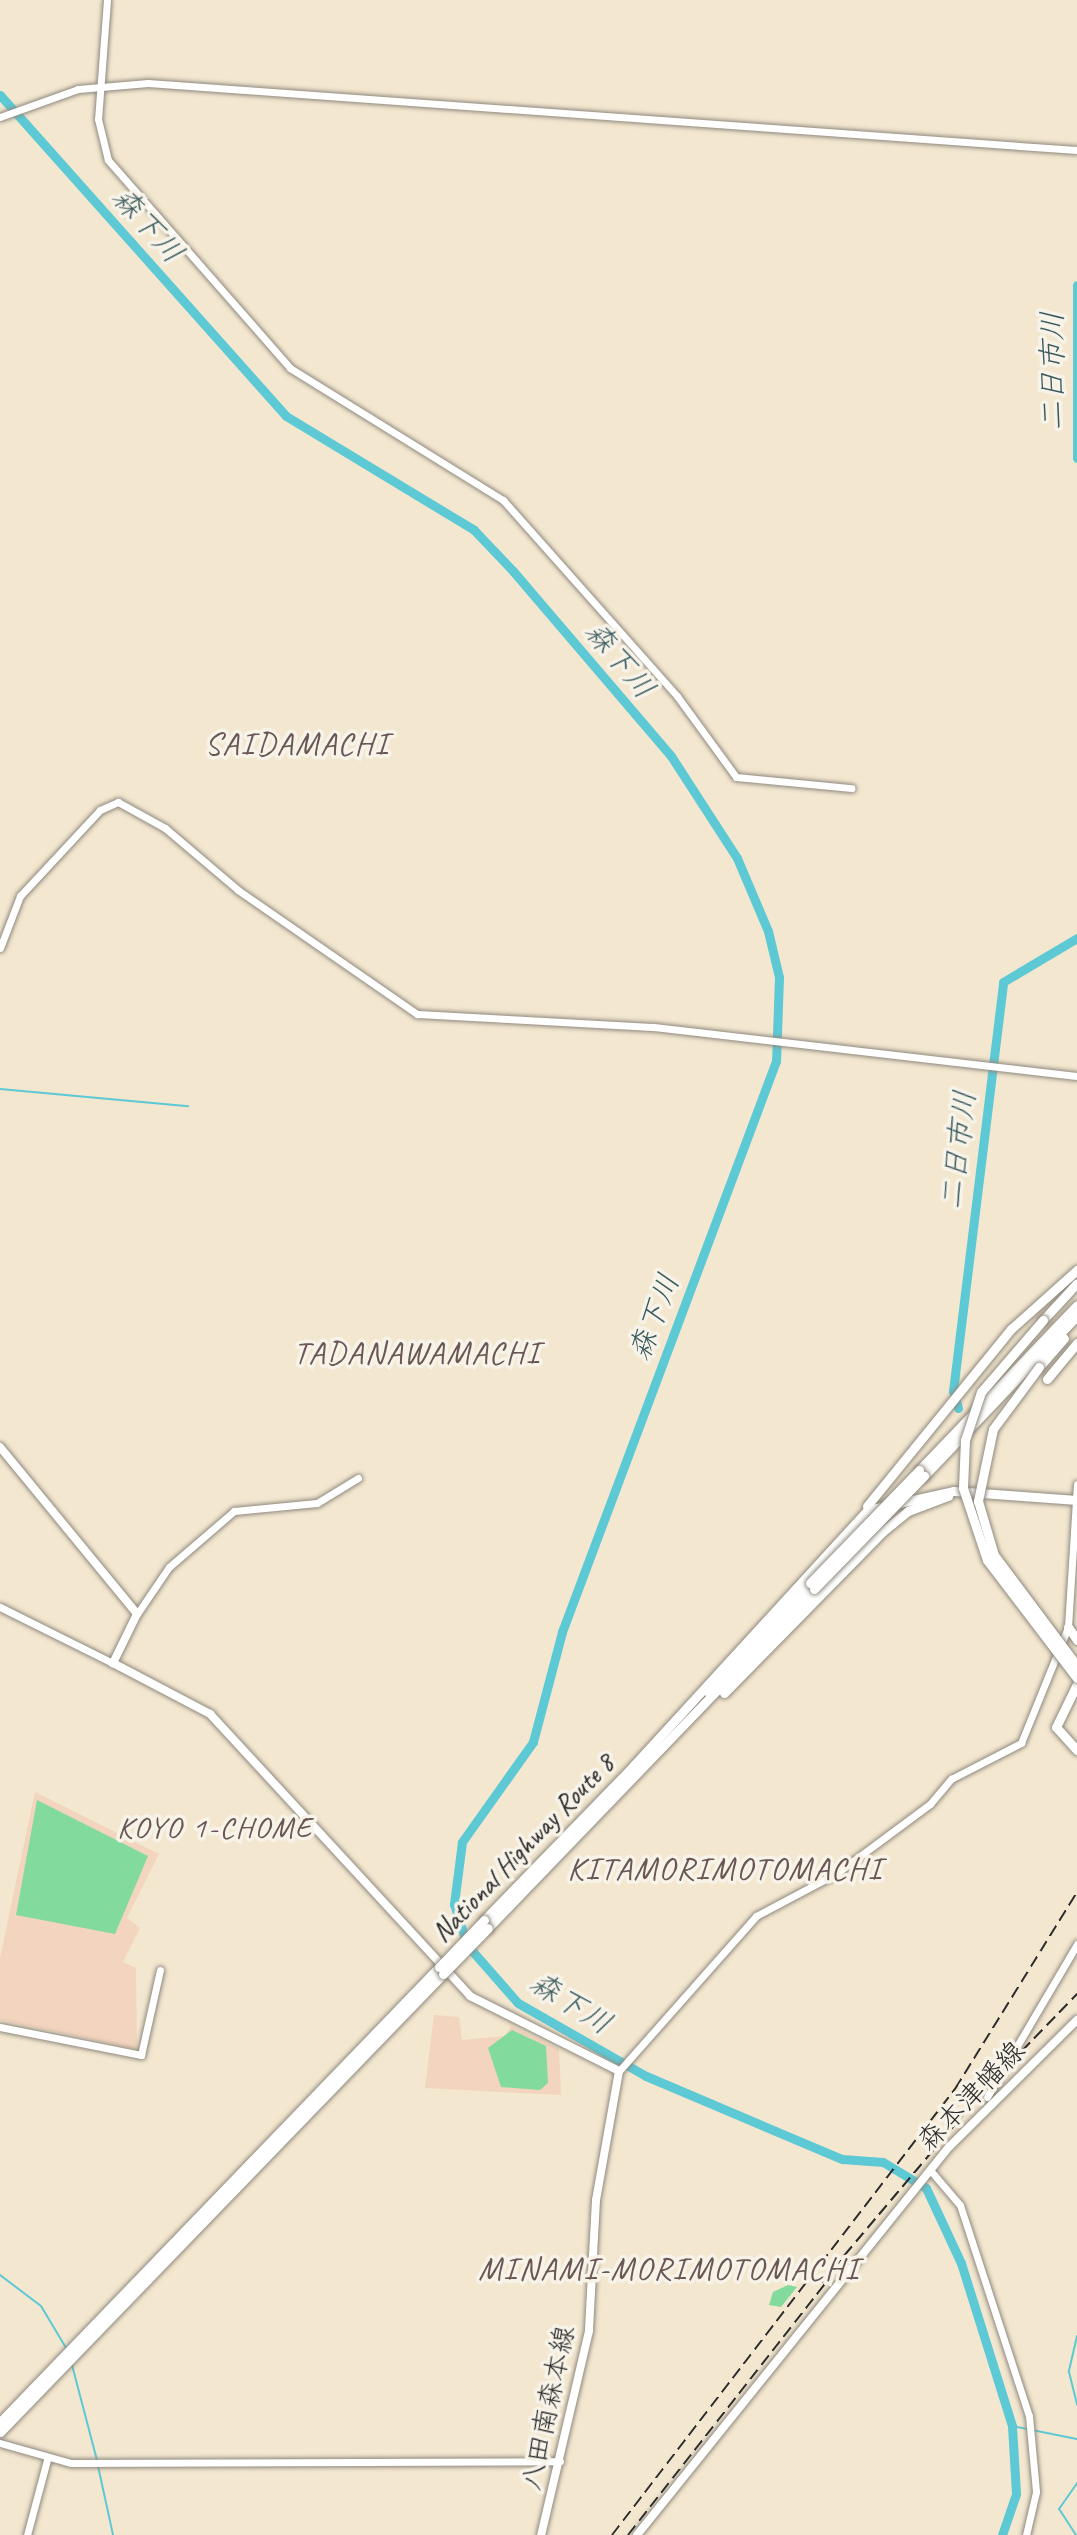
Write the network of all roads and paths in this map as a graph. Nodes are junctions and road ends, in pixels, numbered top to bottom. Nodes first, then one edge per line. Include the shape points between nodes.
1 (107, 0) edge
2 (100, 86) junction
3 (0, 117) edge
4 (1077, 150) edge
5 (851, 788) dead end
6 (0, 948) edge
7 (1077, 1076) edge
8 (1077, 1270) edge
9 (1077, 1286) edge
10 (1077, 1305) edge
11 (1077, 1316) edge
12 (1077, 1324) edge
13 (1077, 1343) edge
14 (1031, 1364) junction
15 (1047, 1379) dead end
16 (0, 1447) edge
17 (358, 1478) dead end
18 (1077, 1484) edge
19 (986, 1494) junction
20 (1076, 1500) edge
21 (845, 1528) junction
22 (812, 1586) junction
23 (0, 1607) edge
24 (137, 1614) junction
25 (1068, 1627) junction
26 (1077, 1637) edge
27 (113, 1663) junction
28 (1077, 1666) edge
29 (1077, 1681) edge
30 (661, 1747) junction
31 (1077, 1750) edge
32 (634, 1765) junction
33 (486, 1924) junction
34 (1077, 1944) edge
35 (160, 1970) dead end
36 (1077, 2020) edge
37 (0, 2027) edge
38 (619, 2071) junction
39 (987, 2097) dead end
40 (930, 2170) junction
41 (62, 2363) junction
42 (0, 2422) edge
43 (0, 2432) edge
44 (0, 2443) edge
45 (47, 2460) junction
46 (560, 2461) junction
47 (27, 2535) edge
48 (541, 2535) edge
49 (637, 2535) edge
50 (1026, 2535) edge

1 - 2 street
2 - 3 street via 35,101
2 - 4 street via 148,83
2 - 5 street via 98,133 108,160 304,381 503,500 630,640 736,777
6 - 7 street via 20,896 100,810 118,802 165,828 238,890 417,1014 764,1038
8 - 21 highway via 1011,1329
9 - 29 highway, bridge via 981,1392 965,1440 963,1488 987,1560
10 - 14 highway, National Highway Route 8
11 - 14 highway, National Highway Route 8
12 - 14 highway
13 - 15 highway
14 - 22 highway, National Highway Route 8, bridge
14 - 28 highway, bridge via 993,1429 978,1501 994,1555
16 - 24 main road
17 - 24 street via 317,1503 234,1511 169,1567
18 - 20 street
19 - 20 highway
19 - 21 highway via 900,1498
19 - 30 highway via 926,1502 894,1522
20 - 25 street
21 - 32 highway
22 - 30 highway, National Highway Route 8
22 - 32 highway, National Highway Route 8
23 - 27 street
24 - 27 main road
25 - 26 highway
25 - 38 street via 1021,1743 951,1779 930,1804 837,1873 762,1911
27 - 38 main road via 210,1714 470,1996
29 - 31 highway via 1056,1727
30 - 33 highway, National Highway Route 8
32 - 33 highway, National Highway Route 8
33 - 41 highway, National Highway Route 8, bridge
34 - 39 street
35 - 37 street via 141,2055
36 - 40 main road, 森本津幡線
38 - 46 main road, 八田南森本線 via 596,2200 589,2331
40 - 49 main road, 森本津幡線
40 - 50 street via 960,2205 1029,2416 1036,2492
41 - 42 highway, National Highway Route 8
41 - 43 highway, National Highway Route 8
44 - 45 street
45 - 46 street
45 - 47 street
46 - 48 main road, 八田南森本線

